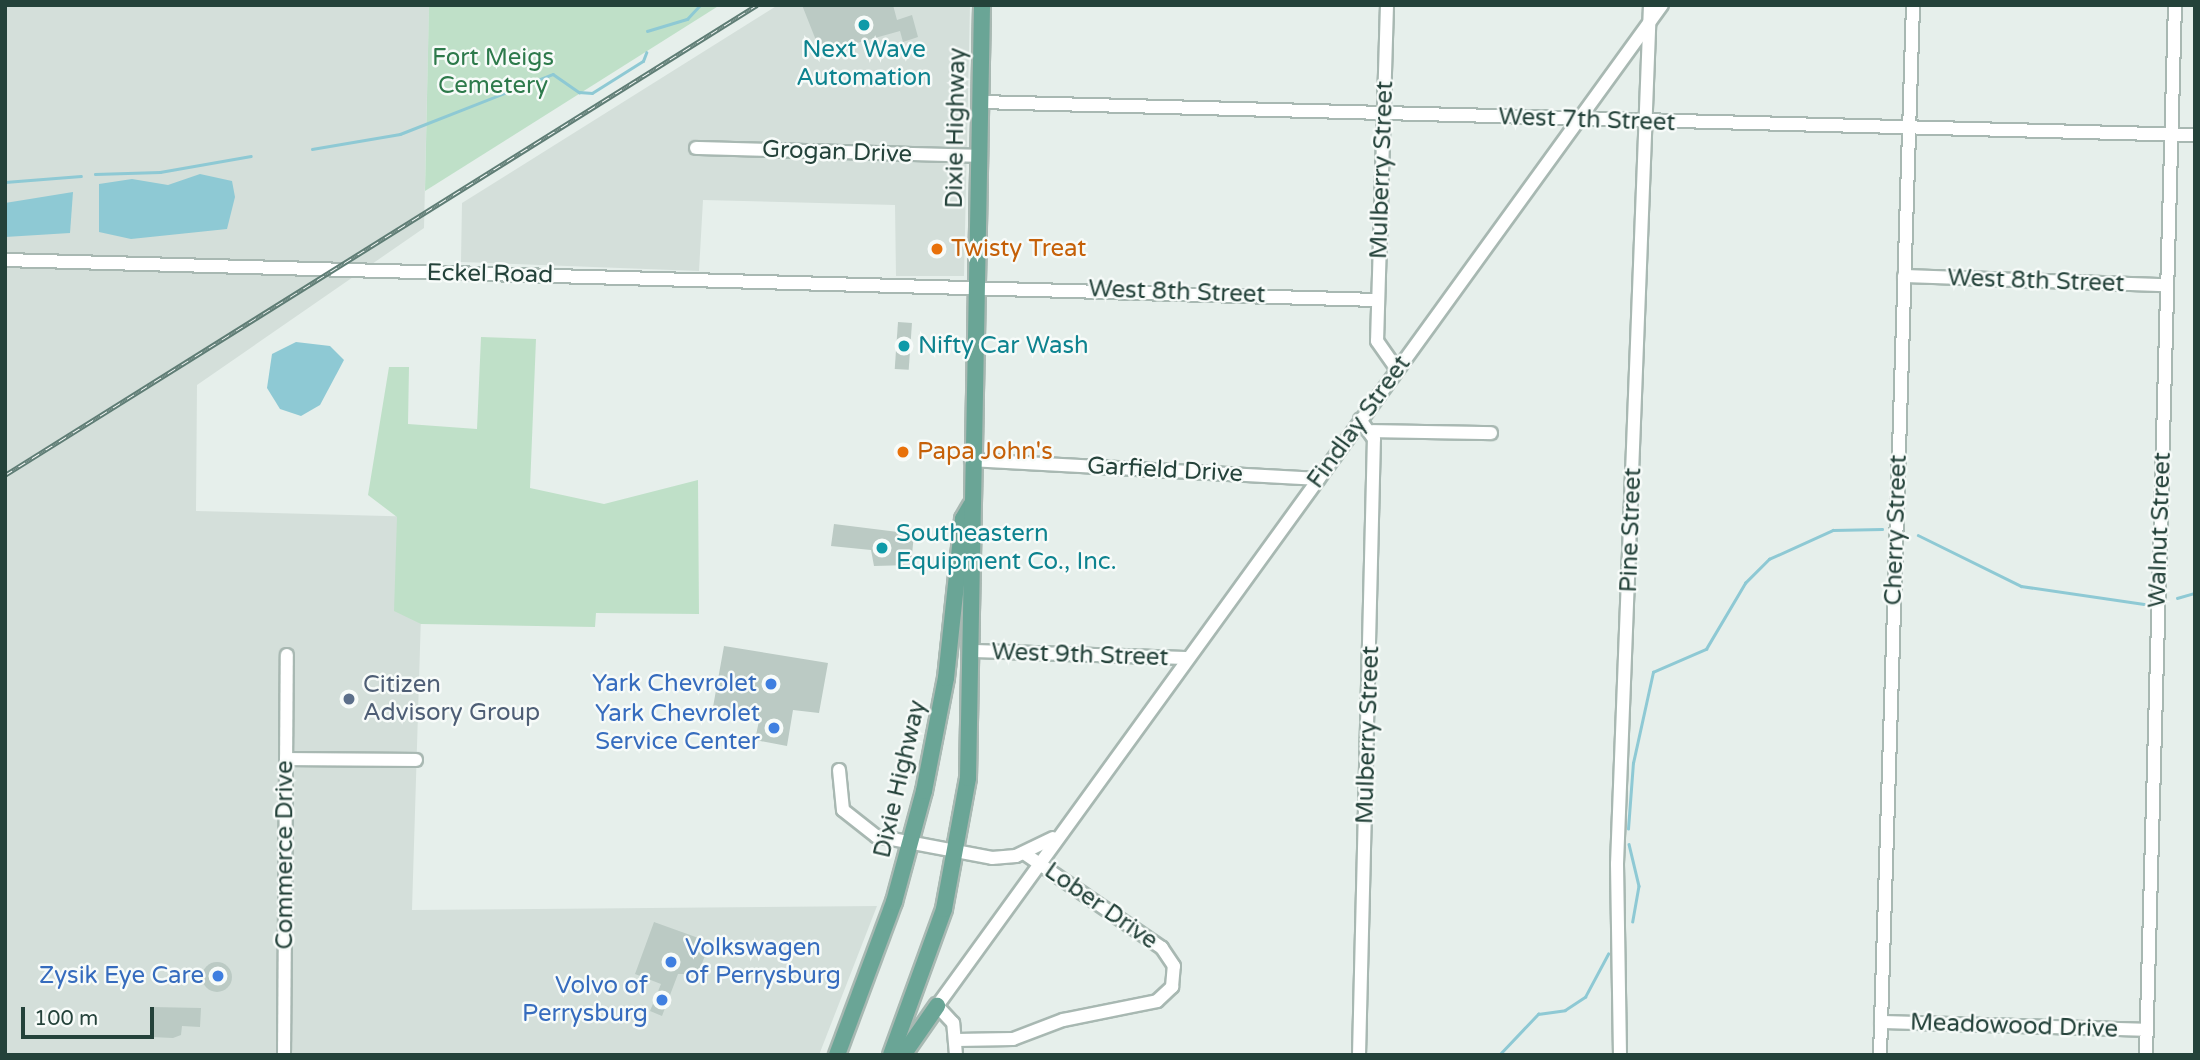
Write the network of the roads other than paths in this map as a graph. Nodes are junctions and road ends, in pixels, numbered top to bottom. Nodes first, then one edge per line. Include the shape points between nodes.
1 (982, 5) edge
2 (1387, 5) edge
3 (1650, 5) edge
4 (1662, 5) edge
5 (1913, 5) edge
6 (2175, 5) edge
7 (1650, 23) junction
8 (980, 103) junction
9 (1384, 115) junction
10 (1580, 120) junction
11 (1646, 122) junction
12 (1909, 129) junction
13 (2171, 134) junction
14 (2195, 135) edge
15 (696, 148) dead end
16 (978, 156) junction
17 (5, 260) edge
18 (1904, 276) junction
19 (975, 284) junction
20 (2167, 285) junction
21 (1378, 300) junction
22 (1397, 370) junction
23 (1360, 420) junction
24 (1373, 431) junction
25 (1491, 433) dead end
26 (971, 460) junction
27 (1318, 479) junction
28 (971, 505) junction
29 (973, 651) junction
30 (287, 655) dead end
31 (1187, 658) junction
32 (286, 759) junction
33 (416, 760) dead end
34 (839, 770) dead end
35 (1054, 838) junction
36 (911, 843) junction
37 (957, 852) junction
38 (1024, 853) junction
39 (1041, 865) junction
40 (937, 1006) junction
41 (1881, 1022) junction
42 (2147, 1030) junction
43 (957, 1040) junction
44 (284, 1055) edge
45 (837, 1055) edge
46 (891, 1055) edge
47 (903, 1055) edge
48 (956, 1055) edge
49 (1359, 1055) edge
50 (1620, 1055) edge
51 (1880, 1055) edge
52 (2146, 1055) edge

1 - 8 main road, Dixie Highway
2 - 9 street, Mulberry Street
3 - 7 street, Pine Street
4 - 7 street, Findlay Street
5 - 12 street, Cherry Street
6 - 13 street, Walnut Street
7 - 10 street, Findlay Street
7 - 11 street, Pine Street
8 - 9 street, West 7th Street
8 - 16 main road, Dixie Highway
9 - 10 street, West 7th Street
9 - 21 street, Mulberry Street
10 - 11 street, West 7th Street
10 - 22 street, Findlay Street
11 - 12 street, West 7th Street
11 - 50 street, Pine Street via 1618,864
12 - 13 street, West 7th Street
12 - 18 street, Cherry Street
13 - 14 street, West 7th Street
13 - 20 street, Walnut Street
15 - 16 street, Grogan Drive
16 - 19 main road, Dixie Highway
17 - 19 street, Eckel Road
18 - 20 street, West 8th Street
18 - 41 street, Cherry Street
19 - 21 street, West 8th Street
19 - 26 main road, Dixie Highway
20 - 42 street, Walnut Street
21 - 22 street, Mulberry Street via 1378,349
22 - 23 street, Findlay Street
23 - 24 street
23 - 27 street, Findlay Street
24 - 25 street
24 - 49 street, Mulberry Street
26 - 27 street, Garfield Drive
26 - 28 main road, Dixie Highway
27 - 31 street, Findlay Street
28 - 29 main road, Dixie Highway via 976,521
28 - 36 main road, Dixie Highway via 963,519 936,732
29 - 31 street, West 9th Street
29 - 37 main road, Dixie Highway
30 - 32 street, Commerce Drive
31 - 35 street, Findlay Street
32 - 33 street
32 - 44 street, Commerce Drive
34 - 36 street, Findlay Street via 840,798 851,820 876,835
35 - 38 street, Findlay Street
35 - 39 street, Findlay Street
36 - 37 street, Findlay Street
36 - 45 main road, Dixie Highway
37 - 38 street, Findlay Street via 992,858
37 - 46 main road, Dixie Highway via 922,981
38 - 39 street, Lober Drive
39 - 40 street, Findlay Street
39 - 43 street, Lober Drive via 1162,948 1174,966 1172,987 1157,1001 1063,1020 1013,1039
40 - 43 street via 953,1023
40 - 47 main road
41 - 42 street, Meadowood Drive
41 - 51 street, Cherry Street
42 - 52 street, Walnut Street
43 - 48 street

